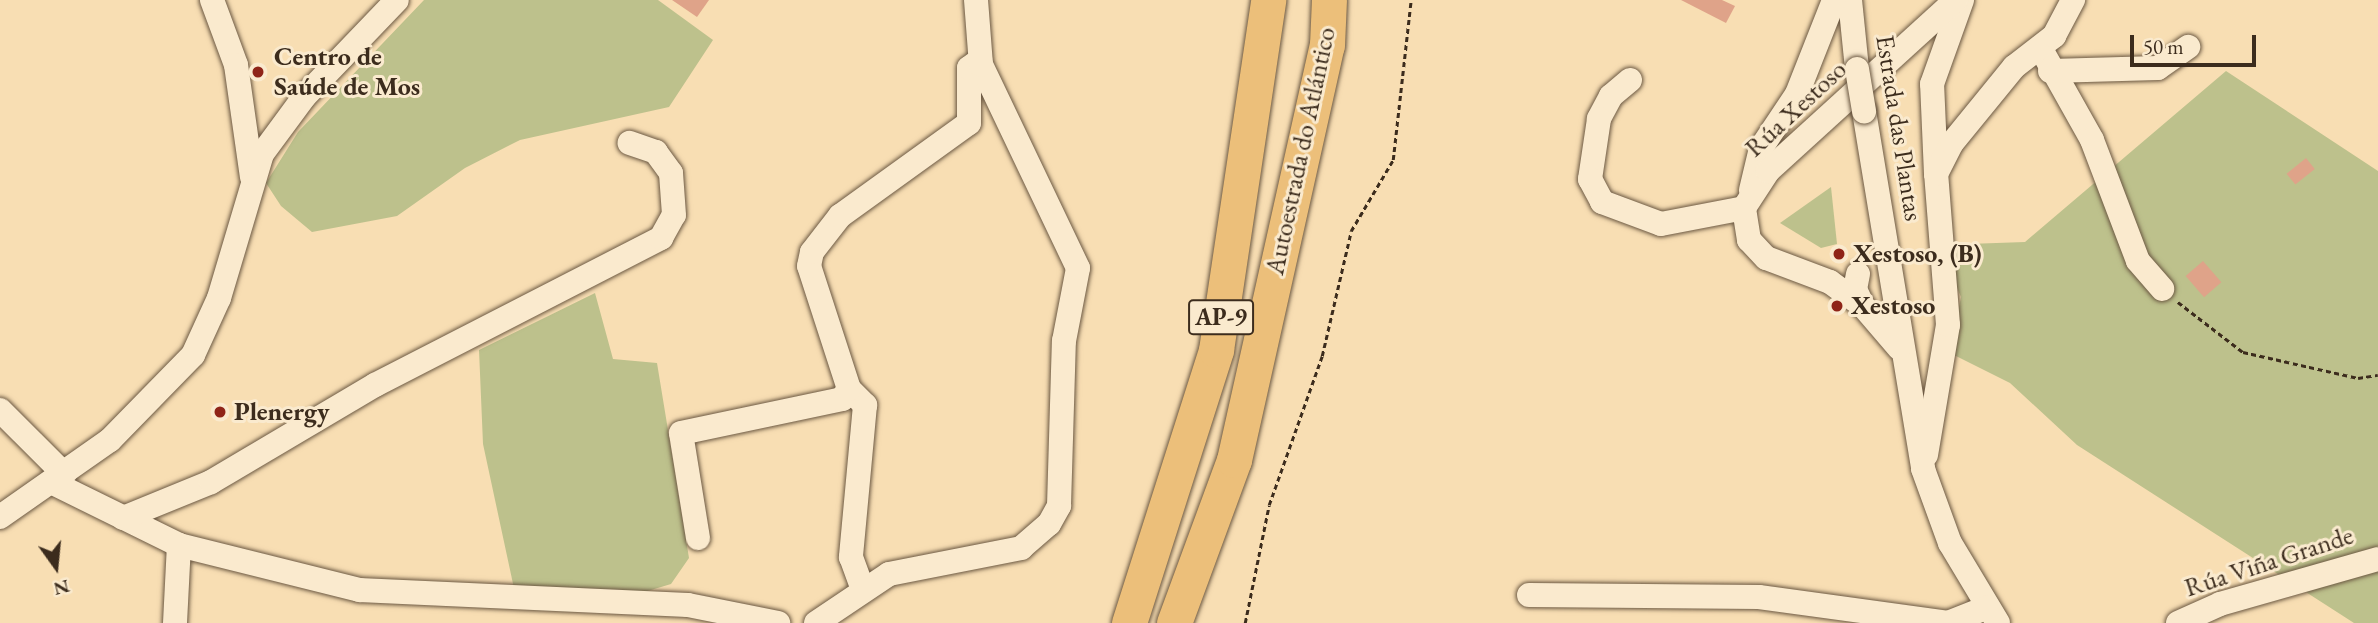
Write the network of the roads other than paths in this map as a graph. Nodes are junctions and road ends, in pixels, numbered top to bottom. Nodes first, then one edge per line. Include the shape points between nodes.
1 (212, 0) edge
2 (397, 0) edge
3 (976, 0) edge
4 (1268, 0) edge
5 (1329, 0) edge
6 (1834, 0) edge
7 (1850, 0) edge
8 (1956, 0) edge
9 (1962, 0) edge
10 (2073, 0) edge
11 (2188, 47) dead end
12 (980, 60) junction
13 (2046, 60) junction
14 (1630, 80) dead end
15 (630, 143) dead end
16 (1936, 174) junction
17 (253, 178) junction
18 (1747, 203) junction
19 (1889, 261) junction
20 (1858, 274) junction
21 (1830, 282) junction
22 (2162, 289) road end
23 (1868, 310) junction
24 (1897, 310) junction
25 (1905, 358) junction
26 (849, 389) junction
27 (0, 410) edge
28 (1234, 460) junction
29 (1923, 469) junction
30 (58, 478) junction
31 (0, 517) edge
32 (123, 518) junction
33 (698, 538) dead end
34 (179, 545) junction
35 (2378, 559) edge
36 (862, 588) junction
37 (1529, 595) dead end
38 (530, 613) edge
39 (1993, 615) edge
40 (175, 623) edge
41 (778, 623) edge
42 (816, 623) edge
43 (1129, 623) edge
44 (1174, 623) edge
45 (1195, 623) edge
46 (2178, 623) edge

1 - 17 street via 236,65
2 - 17 street via 277,129
3 - 12 street
4 - 43 highway, Autoestrada do Atlántico / AP-9 via 1216,350
5 - 28 highway, Autoestrada do Atlántico / AP-9 via 1327,45
6 - 18 street via 1797,94 1761,148
7 - 19 street, Estrada das Plantas, bridge
8 - 18 street, Rúa Xestoso via 1768,172
9 - 16 street via 1932,84
10 - 13 street
11 - 13 street via 2158,68
12 - 26 street via 968,68 969,123 840,216 813,252 809,266
12 - 36 street via 1078,268 1064,341 1064,484 1049,524 1021,548 889,574
13 - 16 street via 2014,66 1952,143
13 - 22 street via 2092,140 2138,261
14 - 18 street via 1611,96 1599,119 1590,179 1602,202 1661,224
15 - 32 street via 656,152 671,173 674,215 661,238 375,385 211,482
16 - 29 street via 1948,325
17 - 30 street via 219,298 193,355 145,410
18 - 21 street via 1749,240 1766,258
19 - 20 street
19 - 24 street, Estrada das Plantas
20 - 21 street
20 - 23 street via 1855,289
21 - 23 street
23 - 24 street
23 - 25 street
24 - 25 street, Estrada das Plantas
25 - 29 street, Estrada das Plantas
26 - 33 street via 831,405 681,433
26 - 36 street via 865,405 850,557
27 - 30 street
28 - 44 highway, Autoestrada do Atlántico / AP-9
28 - 45 highway
29 - 39 street, Estrada das Plantas via 1950,544
30 - 31 street
30 - 32 street
32 - 34 street
34 - 38 street via 359,590
34 - 40 street
35 - 46 street, Rúa Viña Grande via 2220,604
36 - 42 street
37 - 39 street via 1759,597 1948,623
38 - 41 street via 688,605

